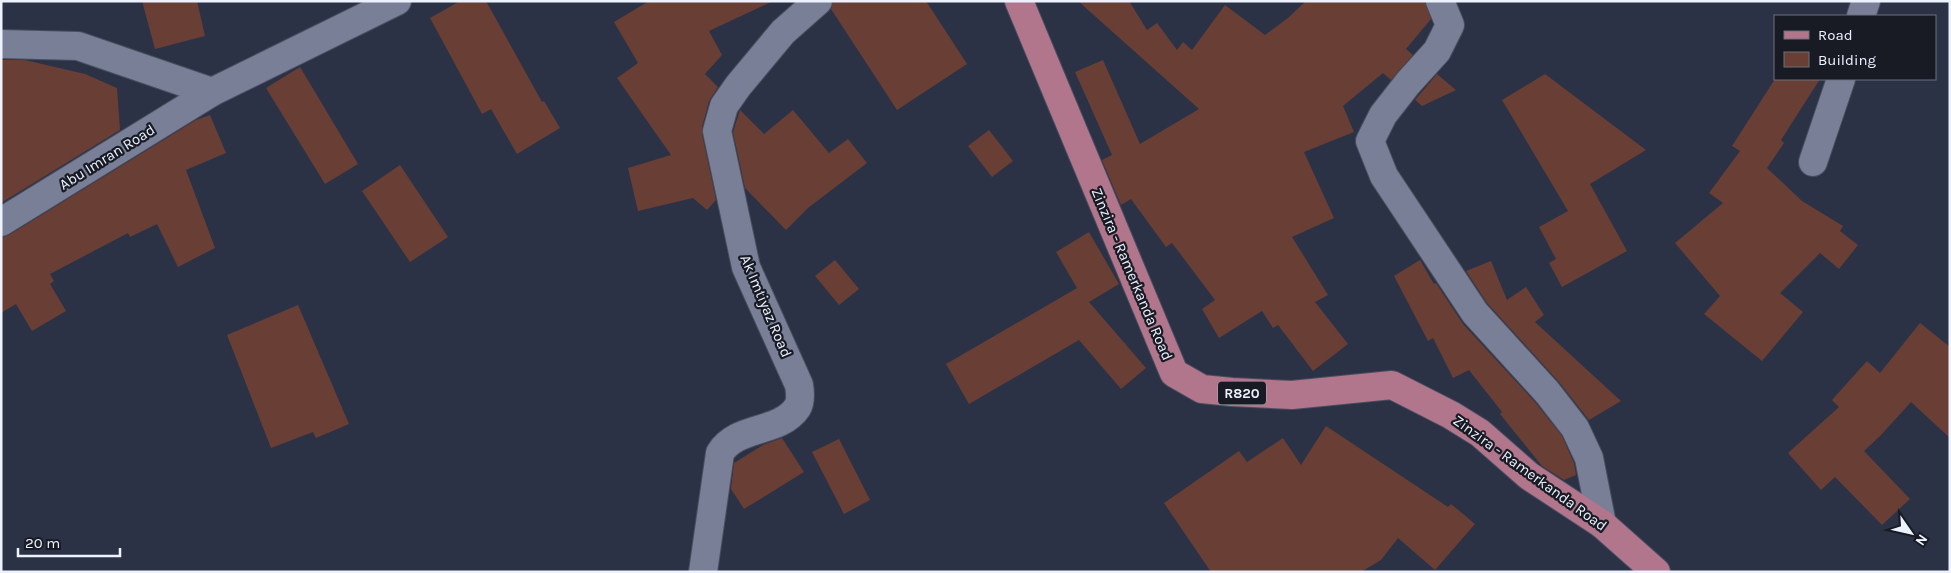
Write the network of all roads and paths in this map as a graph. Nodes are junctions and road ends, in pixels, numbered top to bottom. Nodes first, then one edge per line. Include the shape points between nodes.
1 (397, 1) edge
2 (818, 1) edge
3 (1019, 1) edge
4 (1440, 1) edge
5 (1866, 1) edge
6 (1861, 15) edge
7 (1, 44) edge
8 (1841, 80) edge
9 (212, 92) junction
10 (1813, 162) dead end
11 (1, 222) edge
12 (1602, 524) junction
13 (703, 572) edge
14 (1656, 572) edge

1 - 9 street, Abu Imran Road
2 - 13 street, Ak Imtiyaz Road via 783,32 738,86 724,106 716,130 746,267 800,385 800,396 798,407 783,420 740,436 726,444 720,453
3 - 12 main road, Zinzira - Ramerkanda Road / R820 via 1174,373 1202,389 1232,392 1292,395 1392,385 1480,433 1529,476
4 - 12 street via 1450,25 1437,50 1383,115 1370,141 1384,176 1475,313 1575,428 1589,458
5 - 6 street
7 - 9 street via 78,46
8 - 10 street
9 - 11 street, Abu Imran Road
12 - 14 main road, Zinzira - Ramerkanda Road / R820

